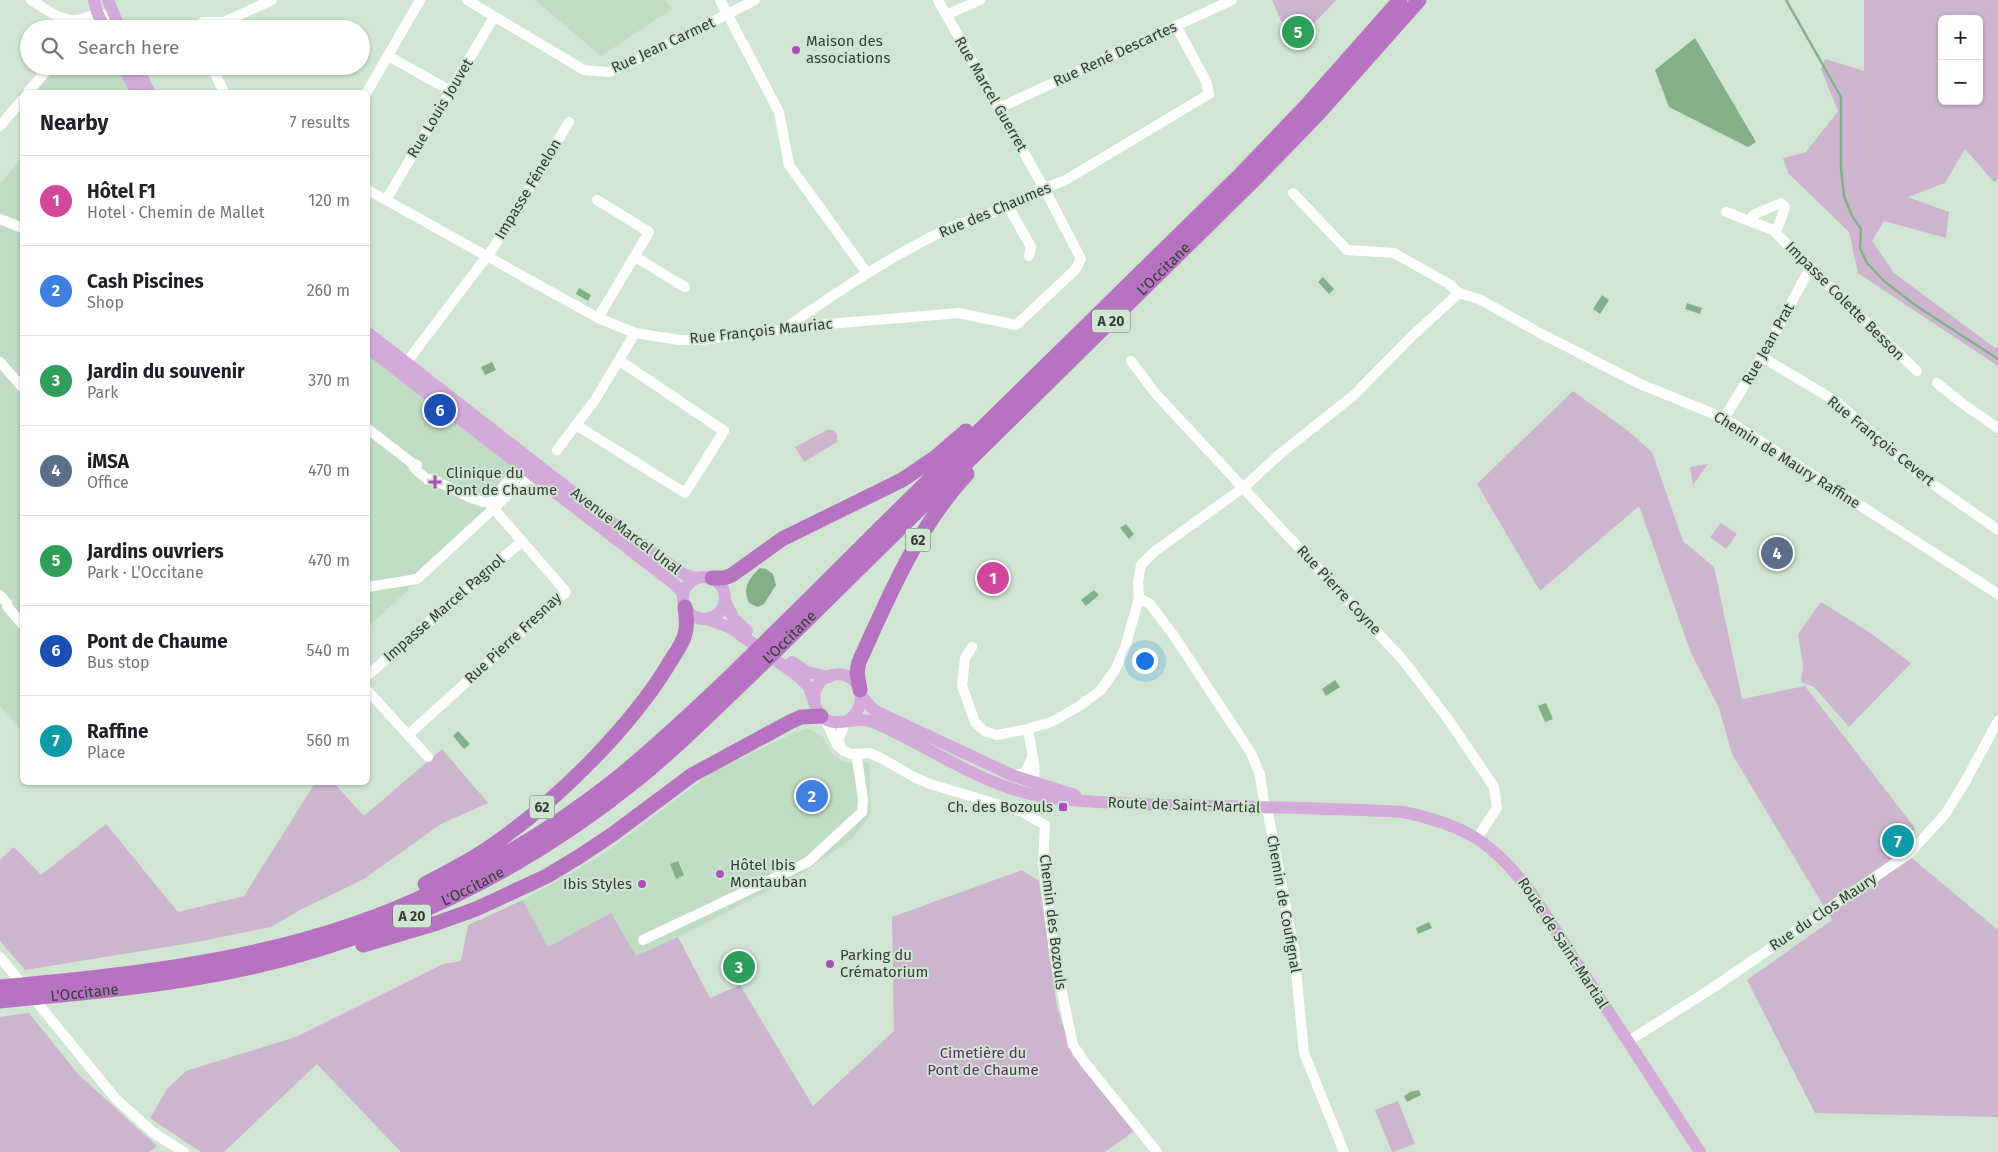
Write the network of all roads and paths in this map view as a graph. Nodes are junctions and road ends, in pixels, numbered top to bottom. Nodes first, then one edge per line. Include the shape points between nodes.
1 (31, 0) edge
2 (272, 0) edge
3 (420, 0) edge
4 (467, 0) edge
5 (720, 0) edge
6 (755, 0) edge
7 (938, 0) edge
8 (980, 0) edge
9 (1232, 0) edge
10 (1400, 0) edge
11 (1419, 0) edge
12 (97, 4) edge
13 (110, 5) edge
14 (727, 14) junction
15 (946, 15) junction
16 (494, 16) junction
17 (72, 20) edge
18 (83, 20) edge
19 (102, 20) edge
20 (109, 20) edge
21 (116, 20) edge
22 (228, 20) edge
23 (1176, 26) junction
24 (388, 56) junction
25 (42, 75) edge
26 (131, 75) edge
27 (136, 75) edge
28 (140, 75) edge
29 (216, 75) edge
30 (30, 90) edge
31 (144, 90) edge
32 (223, 90) edge
33 (368, 90) edge
34 (451, 92) junction
35 (20, 102) edge
36 (999, 108) junction
37 (569, 122) dead end
38 (0, 126) edge
39 (1044, 188) junction
40 (370, 191) edge
41 (1293, 193) dead end
42 (386, 200) junction
43 (597, 200) dead end
44 (1008, 206) junction
45 (1726, 212) dead end
46 (0, 218) edge
47 (1753, 222) junction
48 (20, 227) edge
49 (1773, 230) junction
50 (487, 256) junction
51 (1029, 256) dead end
52 (635, 257) junction
53 (1810, 268) junction
54 (867, 273) junction
55 (685, 287) dead end
56 (1459, 293) junction
57 (598, 318) junction
58 (783, 329) junction
59 (635, 333) junction
60 (370, 335) edge
61 (370, 347) edge
62 (370, 348) edge
63 (1762, 357) junction
64 (620, 361) junction
65 (1131, 361) dead end
66 (0, 362) edge
67 (407, 363) junction
68 (1917, 371) dead end
69 (1936, 383) dead end
70 (20, 385) edge
71 (1014, 407) junction
72 (1724, 418) junction
73 (576, 425) junction
74 (1998, 428) edge
75 (370, 431) edge
76 (557, 450) dead end
77 (519, 468) junction
78 (538, 479) junction
79 (1244, 487) junction
80 (486, 508) junction
81 (616, 525) junction
82 (1998, 530) edge
83 (521, 542) junction
84 (704, 578) junction
85 (370, 587) edge
86 (1998, 594) edge
87 (0, 595) edge
88 (1139, 598) junction
89 (725, 601) junction
90 (684, 602) junction
91 (3, 604) edge
92 (707, 619) junction
93 (20, 622) edge
94 (972, 647) dead end
95 (749, 667) junction
96 (370, 673) edge
97 (829, 676) junction
98 (370, 693) edge
99 (861, 693) junction
100 (814, 702) junction
101 (824, 718) junction
102 (848, 720) junction
103 (1998, 721) edge
104 (1028, 729) junction
105 (408, 735) junction
106 (840, 748) junction
107 (859, 754) junction
108 (428, 757) dead end
109 (1032, 757) junction
110 (966, 768) junction
111 (1014, 776) junction
112 (1034, 783) junction
113 (1099, 802) junction
114 (1266, 808) junction
115 (1477, 838) junction
116 (324, 934) junction
117 (643, 940) dead end
118 (0, 957) edge
119 (290, 958) junction
120 (0, 988) edge
121 (0, 1001) edge
122 (1627, 1042) junction
123 (184, 1152) edge
124 (1157, 1152) edge
125 (1344, 1152) edge
126 (1700, 1152) edge

1 - 17 street via 60,17
2 - 22 street
3 - 24 street
4 - 16 street, Rue Jean Carmet
5 - 14 street
6 - 14 street, Rue Jean Carmet
7 - 15 street, Rue Marcel Guerret
8 - 15 street
9 - 23 street, Rue René Descartes
10 - 71 highway, L'Occitane / A 20 via 1289,125
11 - 71 highway, L'Occitane / A 20 via 1299,134
12 - 13 street
12 - 18 street
12 - 19 main road
12 - 20 street
13 - 21 main road
14 - 16 street, Rue Jean Carmet via 609,72 584,70
14 - 54 street via 779,112 789,165
15 - 36 street, Rue Marcel Guerret
16 - 34 street, Rue Louis Jouvet
23 - 36 street, Rue René Descartes
23 - 39 street, Rue des Chaumes via 1206,82 1209,94 1064,181
24 - 33 street
24 - 34 street
25 - 30 street
26 - 31 main road
27 - 31 street
28 - 31 main road
29 - 32 street
34 - 42 street, Rue Louis Jouvet
35 - 38 street
36 - 39 street, Rue Marcel Guerret
37 - 50 street, Impasse Fénelon
39 - 44 street, Rue des Chaumes
39 - 58 street, Rue François Mauriac via 1081,259 1075,270 1016,325 959,313
40 - 42 street, Rue François Mauriac
41 - 56 street, Chemin de Maury Raffine via 1347,250 1394,253
42 - 50 street, Rue François Mauriac
43 - 52 street via 649,232
44 - 51 street via 1031,247
44 - 54 street, Rue des Chaumes via 942,232
45 - 47 street, Impasse Colette Besson
46 - 48 street
47 - 49 street, Impasse Colette Besson
47 - 49 street, Impasse Colette Besson via 1753,215 1781,204 1785,207 1778,227
49 - 53 street, Impasse Colette Besson
50 - 57 street, Rue François Mauriac
50 - 67 street, Impasse Fénelon
52 - 55 street
52 - 57 street
53 - 63 street, Rue Jean Prat
53 - 68 street, Impasse Colette Besson
54 - 58 street, Rue des Chaumes
56 - 72 street, Chemin de Maury Raffine via 1481,300 1640,384
56 - 79 street via 1354,395
57 - 59 street, Rue François Mauriac
58 - 59 street, Rue François Mauriac via 700,340
59 - 64 street
60 - 67 main road, Avenue Marcel Unal
61 - 67 street via 401,367
62 - 77 main road, Avenue Marcel Unal
63 - 72 street, Rue Jean Prat
63 - 82 street, Rue François Cevert via 1837,402 1917,473
64 - 73 street
64 - 73 street via 724,432 685,493
65 - 79 street, Rue Pierre Coyne via 1156,394
66 - 70 street
67 - 81 main road, Avenue Marcel Unal
69 - 74 street
71 - 84 highway via 977,422 936,457 902,480 782,539 732,575
71 - 95 highway, L'Occitane / A 20
71 - 99 highway, 62 via 991,450 957,485 915,544 858,662
72 - 86 street, Chemin de Maury Raffine
73 - 76 street
75 - 80 street via 432,479
77 - 78 main road, Avenue Marcel Unal
77 - 80 street
77 - 81 street via 535,467
78 - 80 street via 528,478
78 - 90 main road, Avenue Marcel Unal via 673,583 682,592
79 - 88 street via 1154,552 1141,565
79 - 115 street, Rue Pierre Coyne via 1403,660 1494,787 1498,808
80 - 83 street, Rue Pierre Fresnay
80 - 85 street via 475,526 417,578
81 - 84 main road, Avenue Marcel Unal via 683,574
83 - 96 street, Impasse Marcel Pagnol
83 - 105 street, Rue Pierre Fresnay via 566,592
84 - 89 main road via 722,587
84 - 90 main road via 687,586
87 - 91 street via 7,604
88 - 104 street via 1125,648 1101,690 1052,722
88 - 114 street, Chemin de Coufignal via 1150,604 1174,636 1250,753 1260,775
89 - 92 main road via 719,613
89 - 97 main road via 740,626 807,672
90 - 92 main road via 694,617
90 - 116 highway, 62 via 685,634 658,681 615,734 558,793 503,838 463,864
91 - 93 street
92 - 100 main road via 730,628 798,676 810,687
94 - 104 street via 966,658 962,686 975,722 984,731 996,735
95 - 116 highway, L'Occitane / A 20 via 614,781 523,844 410,902
95 - 119 highway, L'Occitane / A 20 via 680,743 639,779 554,841 467,890 412,916 359,938
97 - 99 main road via 850,678
97 - 100 main road via 817,686
98 - 105 street
99 - 102 main road via 859,710
99 - 111 main road, Route de Saint-Martial via 875,711
100 - 101 main road via 816,710
101 - 102 main road via 839,723
101 - 106 street
101 - 119 highway via 801,717 692,775 580,856 513,893 437,923 340,952
102 - 106 street via 839,738
102 - 110 main road, Route de Saint-Martial via 870,721
103 - 122 street, Rue du Clos Maury via 1946,813 1910,853
104 - 109 street
105 - 108 street
106 - 107 street, Chemin des Bozouls
107 - 117 street via 862,812 808,862
107 - 124 street, Chemin des Bozouls via 880,757 924,781 1020,812 1045,824 1043,863 1046,892 1055,959 1073,1045
109 - 111 street via 1026,772
109 - 112 street
110 - 112 main road via 1023,787
110 - 113 main road, Route de Saint-Martial via 1021,792 1065,801
111 - 112 main road, Route de Saint-Martial
112 - 113 main road, Route de Saint-Martial
113 - 114 main road, Route de Saint-Martial
114 - 115 main road, Route de Saint-Martial via 1403,812 1434,818
114 - 125 street, Chemin de Coufignal via 1294,950 1304,1053
115 - 122 main road, Route de Saint-Martial via 1516,872
116 - 120 highway, L'Occitane / A 20 via 245,956 160,970
118 - 123 street via 116,1099 155,1134
119 - 121 highway, L'Occitane / A 20 via 181,980
122 - 126 main road, Route de Saint-Martial

